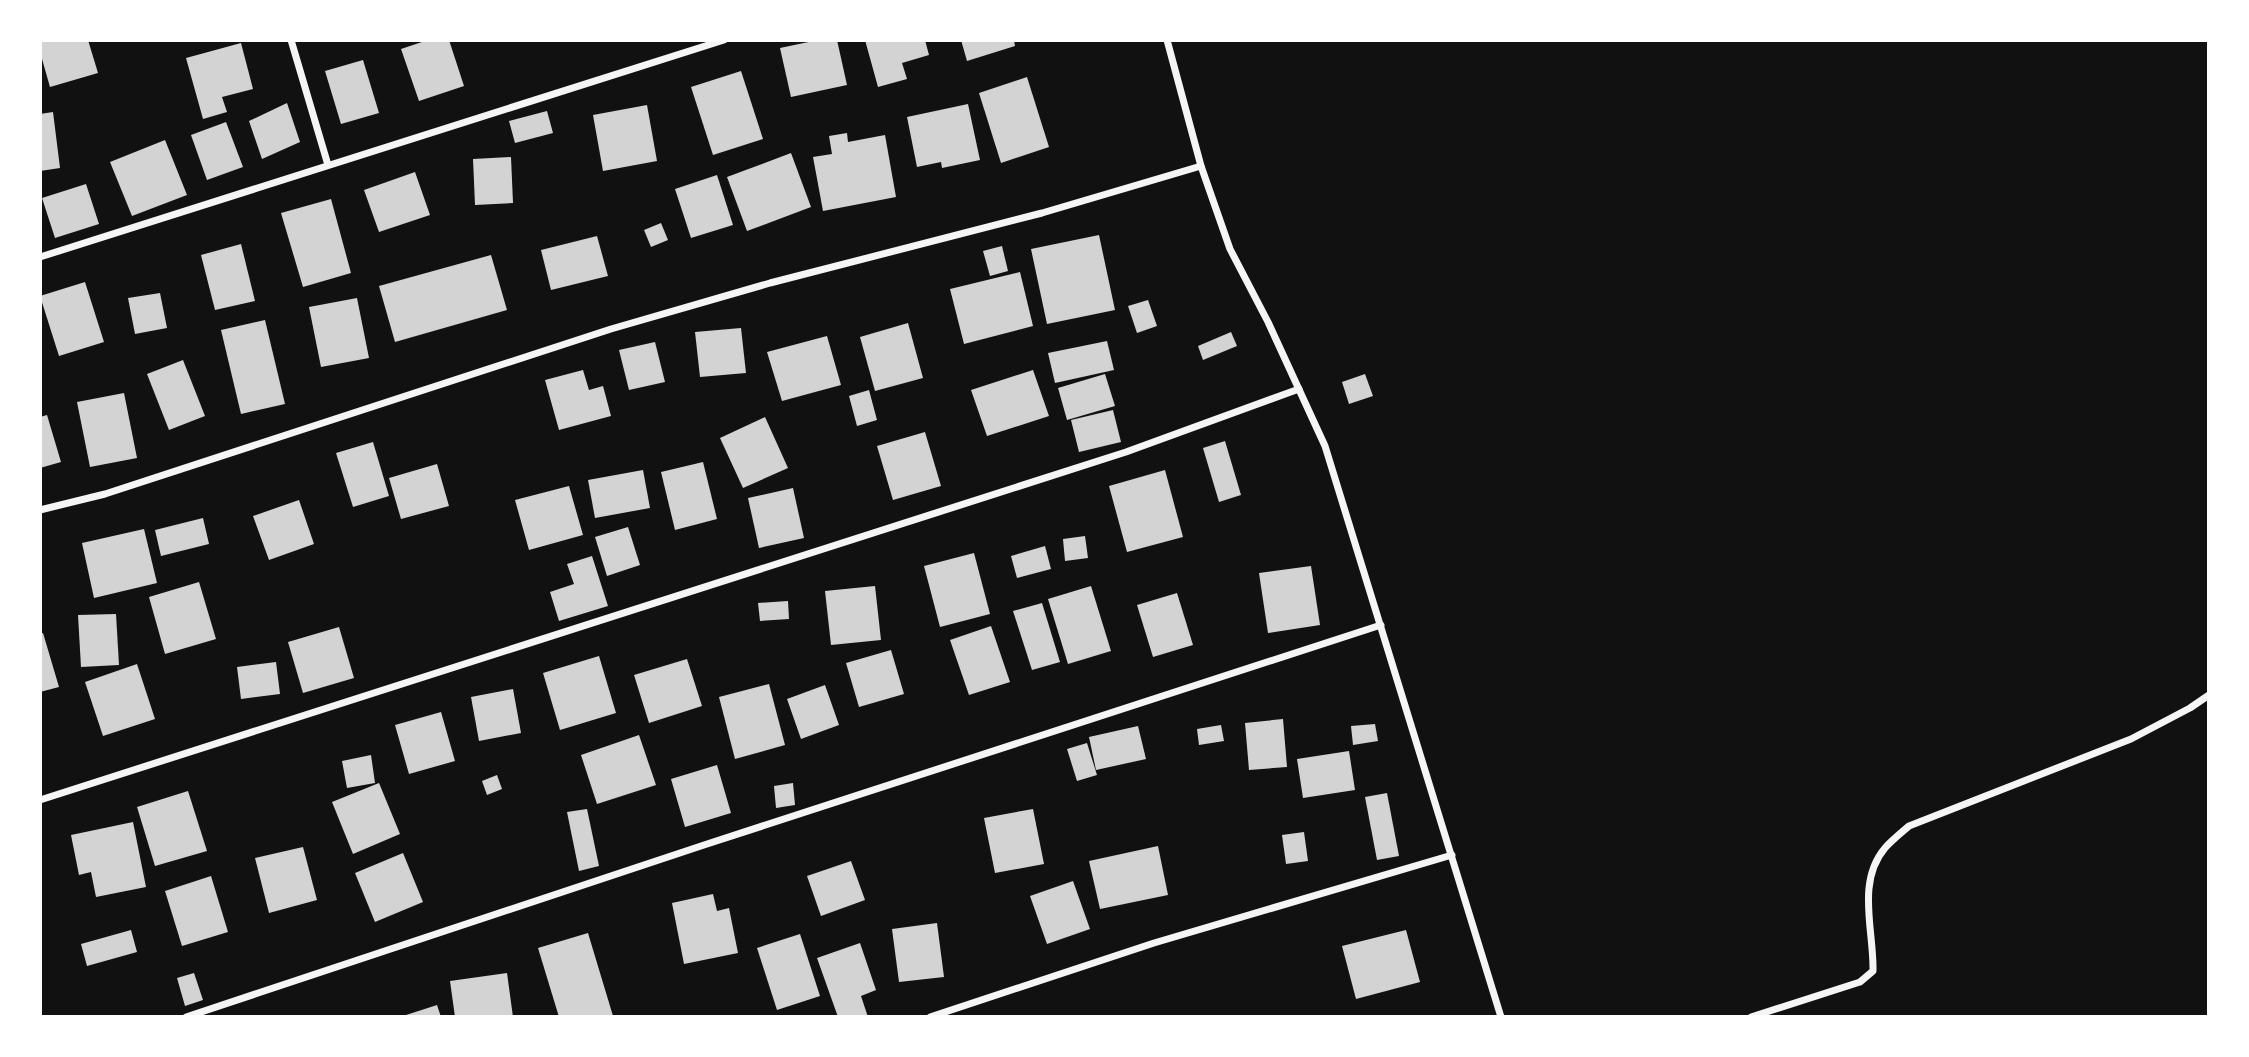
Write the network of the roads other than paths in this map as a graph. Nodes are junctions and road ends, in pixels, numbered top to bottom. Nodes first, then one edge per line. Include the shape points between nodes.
1 (291, 40) edge
2 (724, 40) edge
3 (1167, 40) edge
4 (328, 165) junction
5 (1201, 166) junction
6 (40, 257) edge
7 (1299, 389) junction
8 (40, 510) edge
9 (1381, 625) junction
10 (2209, 695) edge
11 (40, 800) edge
12 (1452, 855) junction
13 (186, 1017) edge
14 (930, 1017) edge
15 (1501, 1017) edge
16 (1751, 1017) edge

1 - 4 street
2 - 4 street
3 - 5 street
4 - 6 street
5 - 7 street via 1230,249
5 - 8 street via 611,329 105,494
7 - 9 street via 1325,446
7 - 11 street via 1126,452
9 - 12 street
9 - 13 street
10 - 16 street via 2131,739 1909,826 1884,849 1871,874 1873,971 1860,982
12 - 14 street via 1154,943
12 - 15 street

